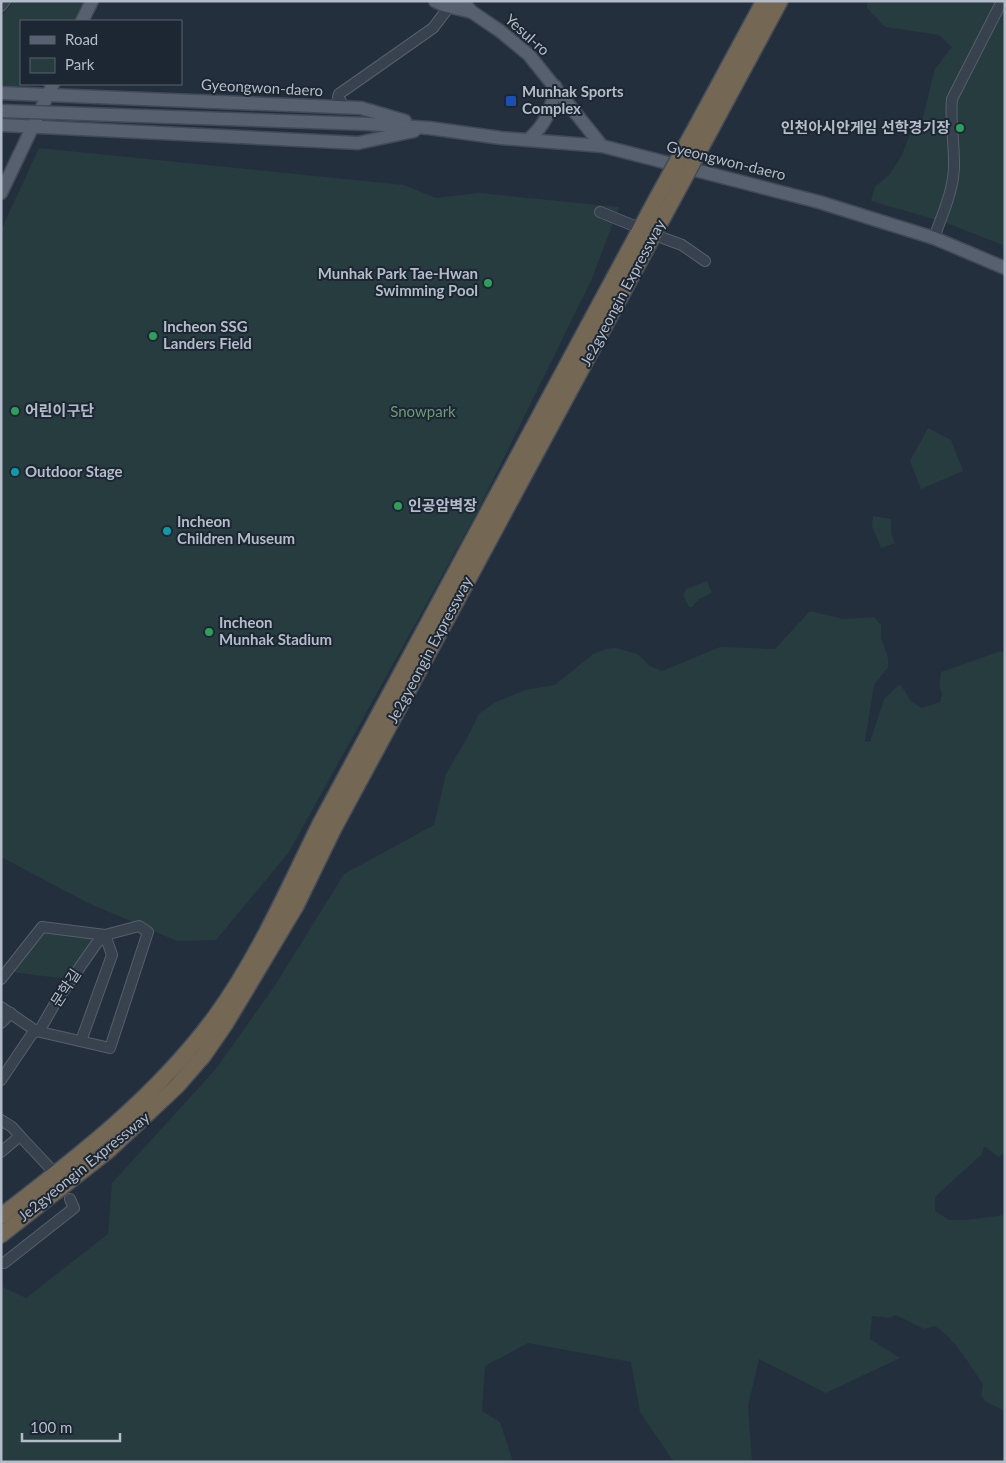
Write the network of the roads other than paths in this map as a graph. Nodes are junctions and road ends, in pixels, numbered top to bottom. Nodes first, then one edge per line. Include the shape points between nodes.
1 (5, 1) edge
2 (92, 1) edge
3 (434, 1) edge
4 (462, 1) edge
5 (764, 1) edge
6 (780, 1) edge
7 (1002, 1) edge
8 (1, 6) edge
9 (449, 6) junction
10 (472, 12) junction
11 (82, 20) edge
12 (555, 86) junction
13 (50, 89) edge
14 (1, 93) edge
15 (344, 108) junction
16 (1, 111) edge
17 (1, 125) edge
18 (33, 126) junction
19 (429, 128) junction
20 (704, 128) junction
21 (528, 140) junction
22 (602, 146) junction
23 (1, 193) edge
24 (665, 199) junction
25 (600, 212) dead end
26 (632, 225) dead end
27 (663, 238) dead end
28 (934, 238) junction
29 (705, 261) dead end
30 (1005, 268) edge
31 (105, 935) junction
32 (1, 980) edge
33 (1, 1007) edge
34 (11, 1013) junction
35 (1, 1022) edge
36 (36, 1031) junction
37 (81, 1041) junction
38 (1, 1080) edge
39 (1, 1120) edge
40 (20, 1136) junction
41 (1, 1152) edge
42 (50, 1168) dead end
43 (70, 1199) dead end
44 (1, 1216) edge
45 (1, 1235) edge
46 (4, 1263) dead end

1 - 8 street
2 - 11 main road
3 - 9 main road
4 - 10 main road, Yesul-ro
5 - 20 highway, Je2gyeongin Expressway
6 - 20 highway, Je2gyeongin Expressway
7 - 28 street via 952,99 950,117 954,164 949,196
9 - 10 main road
9 - 15 street via 433,28 339,94
10 - 12 main road, Yesul-ro via 529,55
12 - 21 main road via 546,119
12 - 22 main road, Yesul-ro
13 - 14 main road, Gyeongwon-daero
13 - 15 main road, Gyeongwon-daero
13 - 18 main road
15 - 19 main road, Gyeongwon-daero via 361,108
16 - 19 main road, Gyeongwon-daero, bridge
17 - 18 main road, Gyeongwon-daero
18 - 19 main road, Gyeongwon-daero via 358,143
18 - 23 main road
19 - 21 main road, Gyeongwon-daero
20 - 24 highway, Je2gyeongin Expressway, bridge
21 - 22 main road, Gyeongwon-daero
22 - 28 main road, Gyeongwon-daero via 819,202
24 - 44 highway, Je2gyeongin Expressway via 320,824 244,973 216,1016 160,1081 112,1128
24 - 45 highway, Je2gyeongin Expressway via 296,906 226,1023 198,1061 150,1114 110,1150
25 - 26 street
27 - 29 street via 682,245
28 - 30 main road, Gyeongwon-daero
31 - 32 street via 42,927
31 - 36 street, 문학길 via 78,968
31 - 37 street via 112,955
31 - 37 street via 139,926 148,932 110,1048
33 - 34 street
34 - 35 street
34 - 36 street
36 - 37 street
36 - 38 street, 문학길
39 - 40 street
40 - 41 street
40 - 42 street
43 - 46 street via 74,1208

